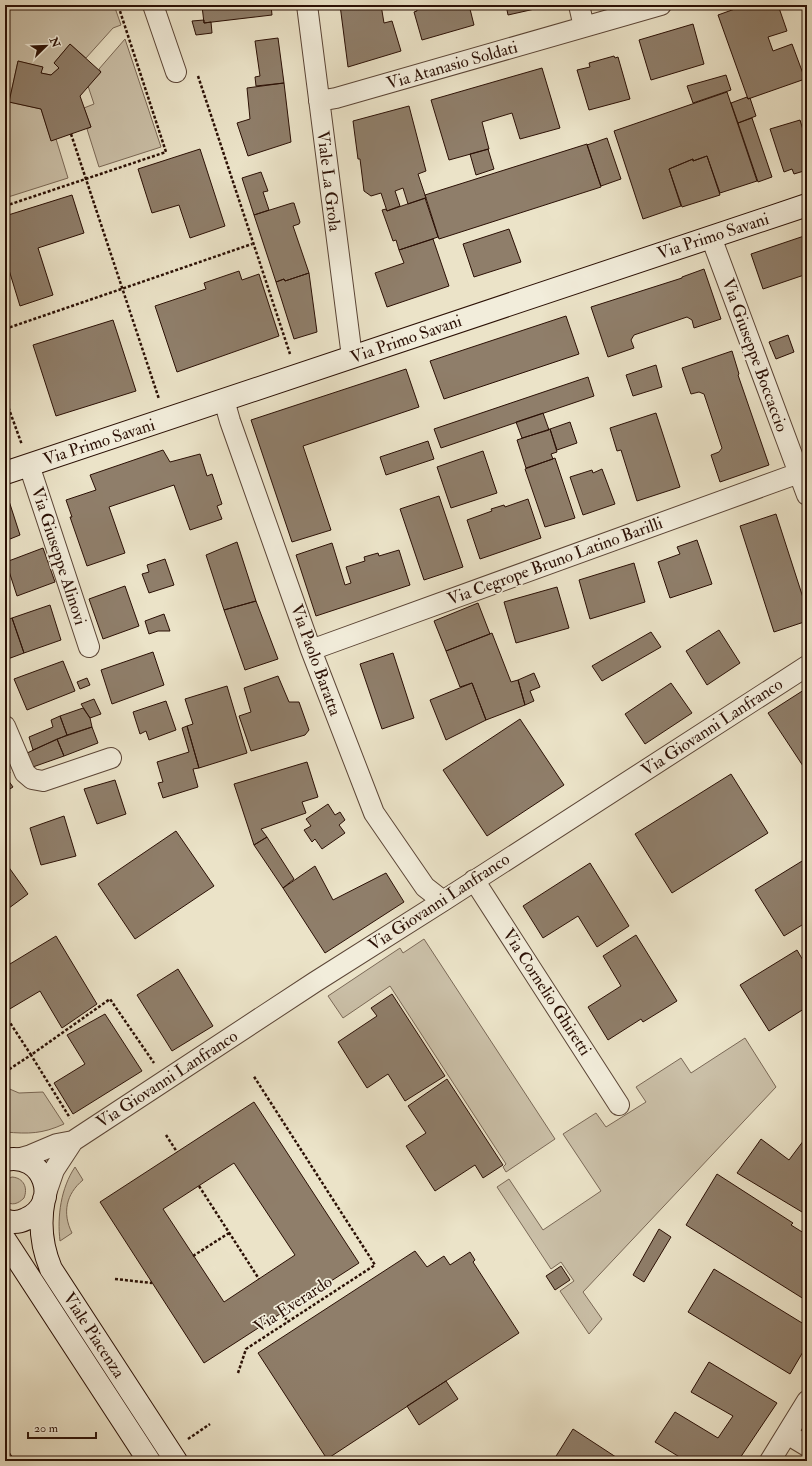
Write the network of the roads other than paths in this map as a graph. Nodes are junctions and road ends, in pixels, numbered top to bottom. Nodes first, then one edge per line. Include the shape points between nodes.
1 (153, 5) edge
2 (307, 5) edge
3 (579, 5) edge
4 (661, 5) edge
5 (584, 28) junction
6 (176, 72) road end
7 (319, 101) junction
8 (807, 205) edge
9 (711, 237) junction
10 (352, 357) junction
11 (224, 400) junction
12 (29, 465) junction
13 (5, 473) edge
14 (799, 473) junction
15 (807, 495) edge
16 (89, 647) dead end
17 (311, 650) junction
18 (807, 666) edge
19 (5, 726) edge
20 (111, 758) dead end
21 (474, 880) junction
22 (442, 901) junction
23 (619, 1105) dead end
24 (77, 1138) junction
25 (10, 1159) edge
26 (44, 1199) junction
27 (5, 1220) edge
28 (5, 1240) edge
29 (807, 1401) edge
30 (787, 1434) junction
31 (807, 1446) edge
32 (149, 1461) edge
33 (176, 1461) edge
34 (770, 1461) edge

1 - 6 street
2 - 7 street, Viale La Grola
3 - 5 street
4 - 5 street, Via Atanasio Soldati
5 - 7 street, Via Atanasio Soldati
7 - 10 street, Viale La Grola
8 - 9 street, Via Primo Savani
9 - 10 street, Via Primo Savani
9 - 14 street, Via Giuseppe Boccaccio
10 - 11 street, Via Primo Savani
11 - 12 street, Via Primo Savani
11 - 17 street, Via Paolo Baratta
12 - 13 street, Via Primo Savani
12 - 16 street, Via Giuseppe Alinovi
14 - 15 street, Via Giuseppe Boccaccio
14 - 17 street, Via Cegrope Bruno Latino Barilli
17 - 22 street, Via Paolo Baratta via 374,813 425,887
18 - 21 street, Via Giovanni Lanfranco
19 - 20 street via 25,773 32,779 42,781
21 - 22 street, Via Giovanni Lanfranco
21 - 23 street, Via Cornelio Ghiretti
22 - 24 street, Via Giovanni Lanfranco
24 - 25 street, Via Giovanni Lanfranco via 31,1156
24 - 26 street, Via Giovanni Lanfranco via 54,1170
25 - 26 street, Viale Piacenza via 30,1163 40,1173 45,1185
26 - 27 street via 38,1210 28,1219 15,1222
26 - 33 street, Viale Piacenza via 41,1235 51,1269
28 - 32 street, Viale Piacenza
29 - 30 street
30 - 31 street
30 - 34 street

